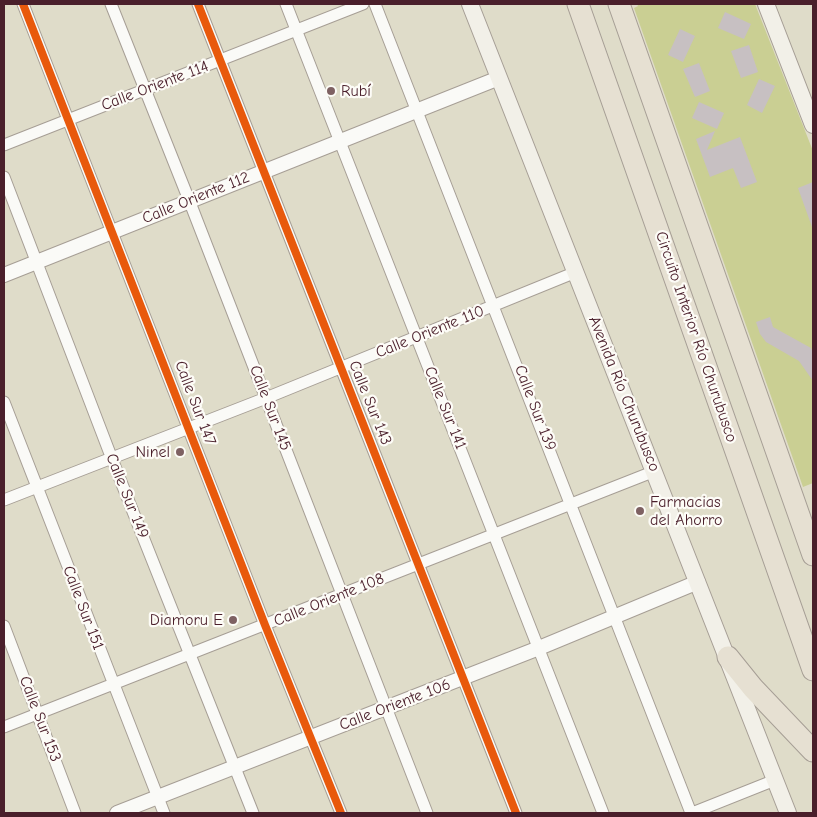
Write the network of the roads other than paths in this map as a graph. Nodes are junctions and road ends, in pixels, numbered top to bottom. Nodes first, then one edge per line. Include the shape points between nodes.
1 (23, 4) edge
2 (111, 4) edge
3 (198, 4) edge
4 (286, 4) edge
5 (363, 4) edge
6 (375, 4) edge
7 (470, 4) edge
8 (578, 4) edge
9 (619, 4) edge
10 (766, 4) edge
11 (296, 30) junction
12 (220, 60) junction
13 (500, 78) junction
14 (145, 90) junction
15 (418, 110) junction
16 (67, 120) junction
17 (813, 125) edge
18 (339, 142) junction
19 (4, 144) edge
20 (264, 171) junction
21 (4, 177) edge
22 (189, 200) junction
23 (113, 231) junction
24 (38, 262) junction
25 (576, 272) junction
26 (4, 274) edge
27 (495, 306) junction
28 (417, 338) junction
29 (342, 368) junction
30 (266, 398) junction
31 (4, 402) edge
32 (190, 428) junction
33 (112, 459) junction
34 (655, 471) junction
35 (37, 488) junction
36 (4, 500) edge
37 (572, 504) junction
38 (495, 535) junction
39 (813, 556) edge
40 (420, 564) junction
41 (698, 582) junction
42 (343, 594) junction
43 (615, 617) junction
44 (265, 625) junction
45 (4, 626) edge
46 (539, 648) junction
47 (191, 654) junction
48 (728, 657) junction
49 (813, 670) edge
50 (463, 678) junction
51 (113, 684) junction
52 (386, 708) junction
53 (38, 714) junction
54 (4, 727) edge
55 (311, 738) junction
56 (813, 751) edge
57 (235, 768) junction
58 (775, 780) junction
59 (158, 798) junction
60 (75, 813) edge
61 (118, 813) edge
62 (164, 813) edge
63 (253, 813) edge
64 (341, 813) edge
65 (427, 813) edge
66 (516, 813) edge
67 (603, 813) edge
68 (692, 813) edge
69 (788, 813) edge

1 - 16 street, Calle Sur 147
2 - 14 street, Calle Sur 145
3 - 12 street, Calle Sur 143
4 - 11 street, Calle Sur 141
5 - 11 street, Calle Oriente 114
6 - 15 street, Calle Sur 139
7 - 13 main road, Avenida Río Churubusco
8 - 49 highway, Circuito Interior Río Churubusco
9 - 39 highway
10 - 17 main road
11 - 12 street, Calle Oriente 114
11 - 18 street, Calle Sur 141
12 - 14 street, Calle Oriente 114
12 - 20 street, Calle Sur 143
13 - 15 street, Calle Oriente 112
13 - 25 main road, Avenida Río Churubusco
14 - 16 street, Calle Oriente 114
14 - 22 street, Calle Sur 145
15 - 18 street, Calle Oriente 112
15 - 27 street, Calle Sur 139
16 - 19 street, Calle Oriente 114
16 - 23 street, Calle Sur 147
18 - 20 street, Calle Oriente 112
18 - 28 street, Calle Sur 141
20 - 22 street, Calle Oriente 112
20 - 29 street, Calle Sur 143
21 - 24 street, Calle Sur 149
22 - 23 street, Calle Oriente 112
22 - 30 street, Calle Sur 145
23 - 24 street, Calle Oriente 112
23 - 32 street, Calle Sur 147
24 - 26 street, Calle Oriente 112
24 - 33 street, Calle Sur 149
25 - 27 street, Calle Oriente 110
25 - 34 main road, Avenida Río Churubusco
27 - 28 street, Calle Oriente 110
27 - 37 street, Calle Sur 139
28 - 29 street, Calle Oriente 110
28 - 38 street, Calle Sur 141
29 - 30 street, Calle Oriente 110
29 - 40 street, Calle Sur 143
30 - 32 street, Calle Oriente 110
30 - 42 street, Calle Sur 145
31 - 35 street, Calle Sur 151
32 - 33 street, Calle Oriente 110
32 - 44 street, Calle Sur 147
33 - 35 street, Calle Oriente 110
33 - 47 street, Calle Sur 149
34 - 37 street, Calle Oriente 108
34 - 41 main road, Avenida Río Churubusco
35 - 36 street, Calle Oriente 110
35 - 51 street, Calle Sur 151
37 - 38 street, Calle Oriente 108
37 - 43 street, Calle Sur 139
38 - 40 street, Calle Oriente 108
38 - 46 street, Calle Sur 141
40 - 42 street, Calle Oriente 108
40 - 50 street, Calle Sur 143
41 - 43 street, Calle Oriente 106
41 - 48 main road, Avenida Río Churubusco
42 - 44 street, Calle Oriente 108
42 - 52 street, Calle Sur 145
43 - 46 street, Calle Oriente 106
43 - 68 street, Calle Sur 139
44 - 47 street, Calle Oriente 108
44 - 55 street, Calle Sur 147
45 - 53 street, Calle Sur 153
46 - 50 street, Calle Oriente 106
46 - 67 street, Calle Sur 141
47 - 51 street, Calle Oriente 108
47 - 57 street, Calle Sur 149
48 - 56 highway
48 - 58 main road, Avenida Río Churubusco
50 - 52 street, Calle Oriente 106
50 - 66 street, Calle Sur 143
51 - 53 street, Calle Oriente 108
51 - 59 street, Calle Sur 151
52 - 55 street, Calle Oriente 106
52 - 65 street, Calle Sur 145
53 - 54 street, Calle Oriente 108
53 - 60 street, Calle Sur 153
55 - 57 street, Calle Oriente 106
55 - 64 street, Calle Sur 147
57 - 59 street, Calle Oriente 106
57 - 63 street, Calle Sur 149
58 - 68 street
58 - 69 main road, Avenida Río Churubusco
59 - 61 street, Calle Oriente 106
59 - 62 street, Calle Sur 151

